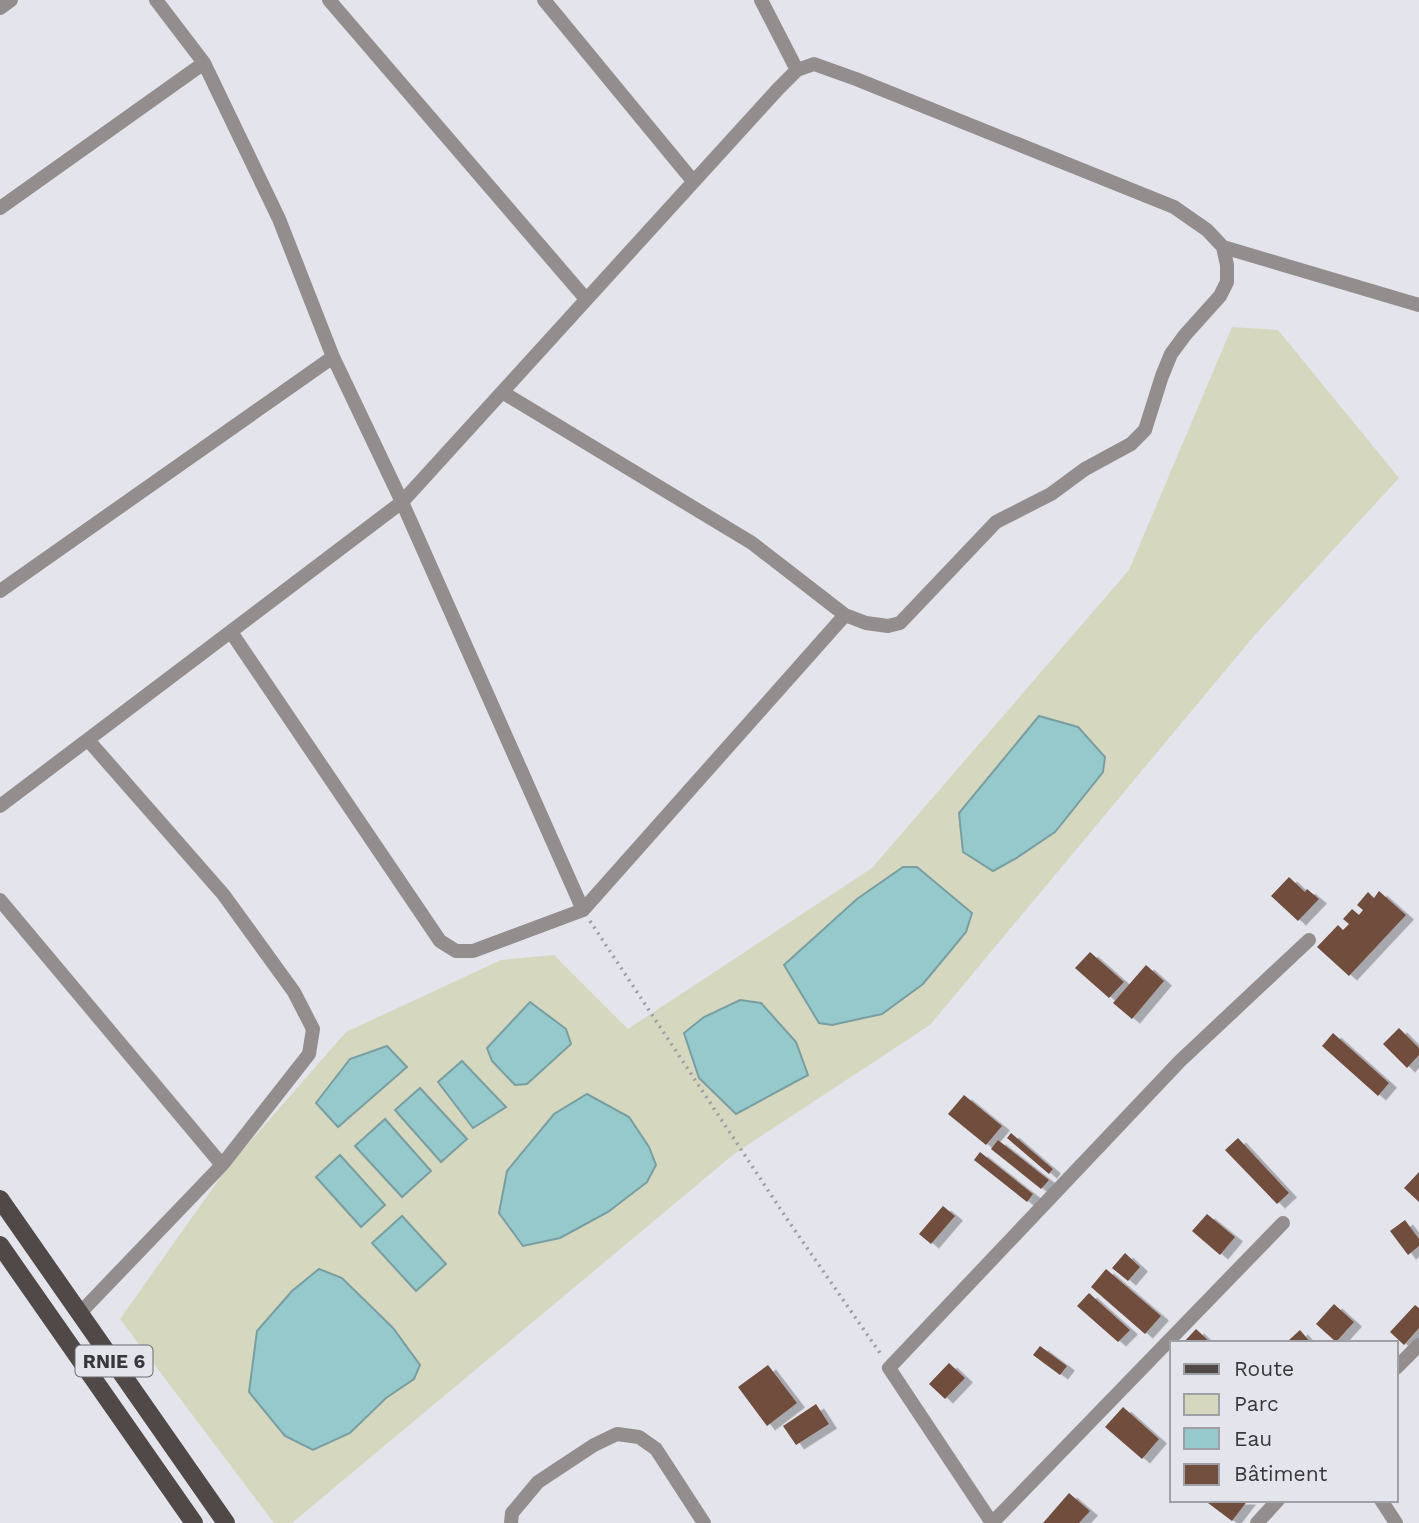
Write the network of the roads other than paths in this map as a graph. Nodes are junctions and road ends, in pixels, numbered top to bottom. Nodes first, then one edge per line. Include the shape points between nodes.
1 (11, 0) edge
2 (156, 0) edge
3 (329, 0) edge
4 (544, 0) edge
5 (761, 0) edge
6 (0, 8) edge
7 (204, 63) junction
8 (797, 71) junction
9 (694, 181) junction
10 (0, 208) edge
11 (1223, 247) junction
12 (586, 299) junction
13 (1419, 305) edge
14 (333, 357) junction
15 (502, 393) junction
16 (402, 502) junction
17 (0, 591) edge
18 (845, 615) junction
19 (231, 632) junction
20 (88, 740) junction
21 (0, 806) edge
22 (0, 900) edge
23 (583, 910) junction
24 (1308, 940) dead end
25 (222, 1165) junction
26 (0, 1199) edge
27 (1283, 1223) dead end
28 (0, 1245) edge
29 (80, 1313) junction
30 (1419, 1345) edge
31 (1398, 1366) edge
32 (1276, 1502) edge
33 (1382, 1502) edge
34 (194, 1523) edge
35 (226, 1523) edge
36 (511, 1523) edge
37 (704, 1523) edge
38 (992, 1523) edge
39 (1257, 1523) edge
40 (1396, 1523) edge

1 - 6 street
2 - 7 street
3 - 12 street
4 - 9 street
5 - 8 street
7 - 10 street
7 - 14 street via 279,219
8 - 9 street
8 - 11 street via 814,64 856,79 1174,207
9 - 12 street
11 - 13 street
11 - 18 street via 1227,282 1171,354 1145,430 1131,444 996,522 900,622 888,626
12 - 15 street
14 - 16 street
14 - 17 street
15 - 16 street
15 - 18 street via 752,543
16 - 19 street
16 - 23 street
18 - 23 street
19 - 20 street
19 - 23 street via 440,941 456,951 473,951
20 - 21 street
20 - 25 street via 223,894 294,992 313,1029 309,1054
22 - 25 street
24 - 38 street via 1180,1061 889,1367
25 - 29 street
26 - 29 main road, RNIE 6
27 - 38 street
28 - 34 main road, RNIE 6
29 - 35 main road, RNIE 6
30 - 31 street
32 - 39 street
33 - 40 street
36 - 37 street via 512,1513 538,1482 617,1433 639,1437 656,1449

